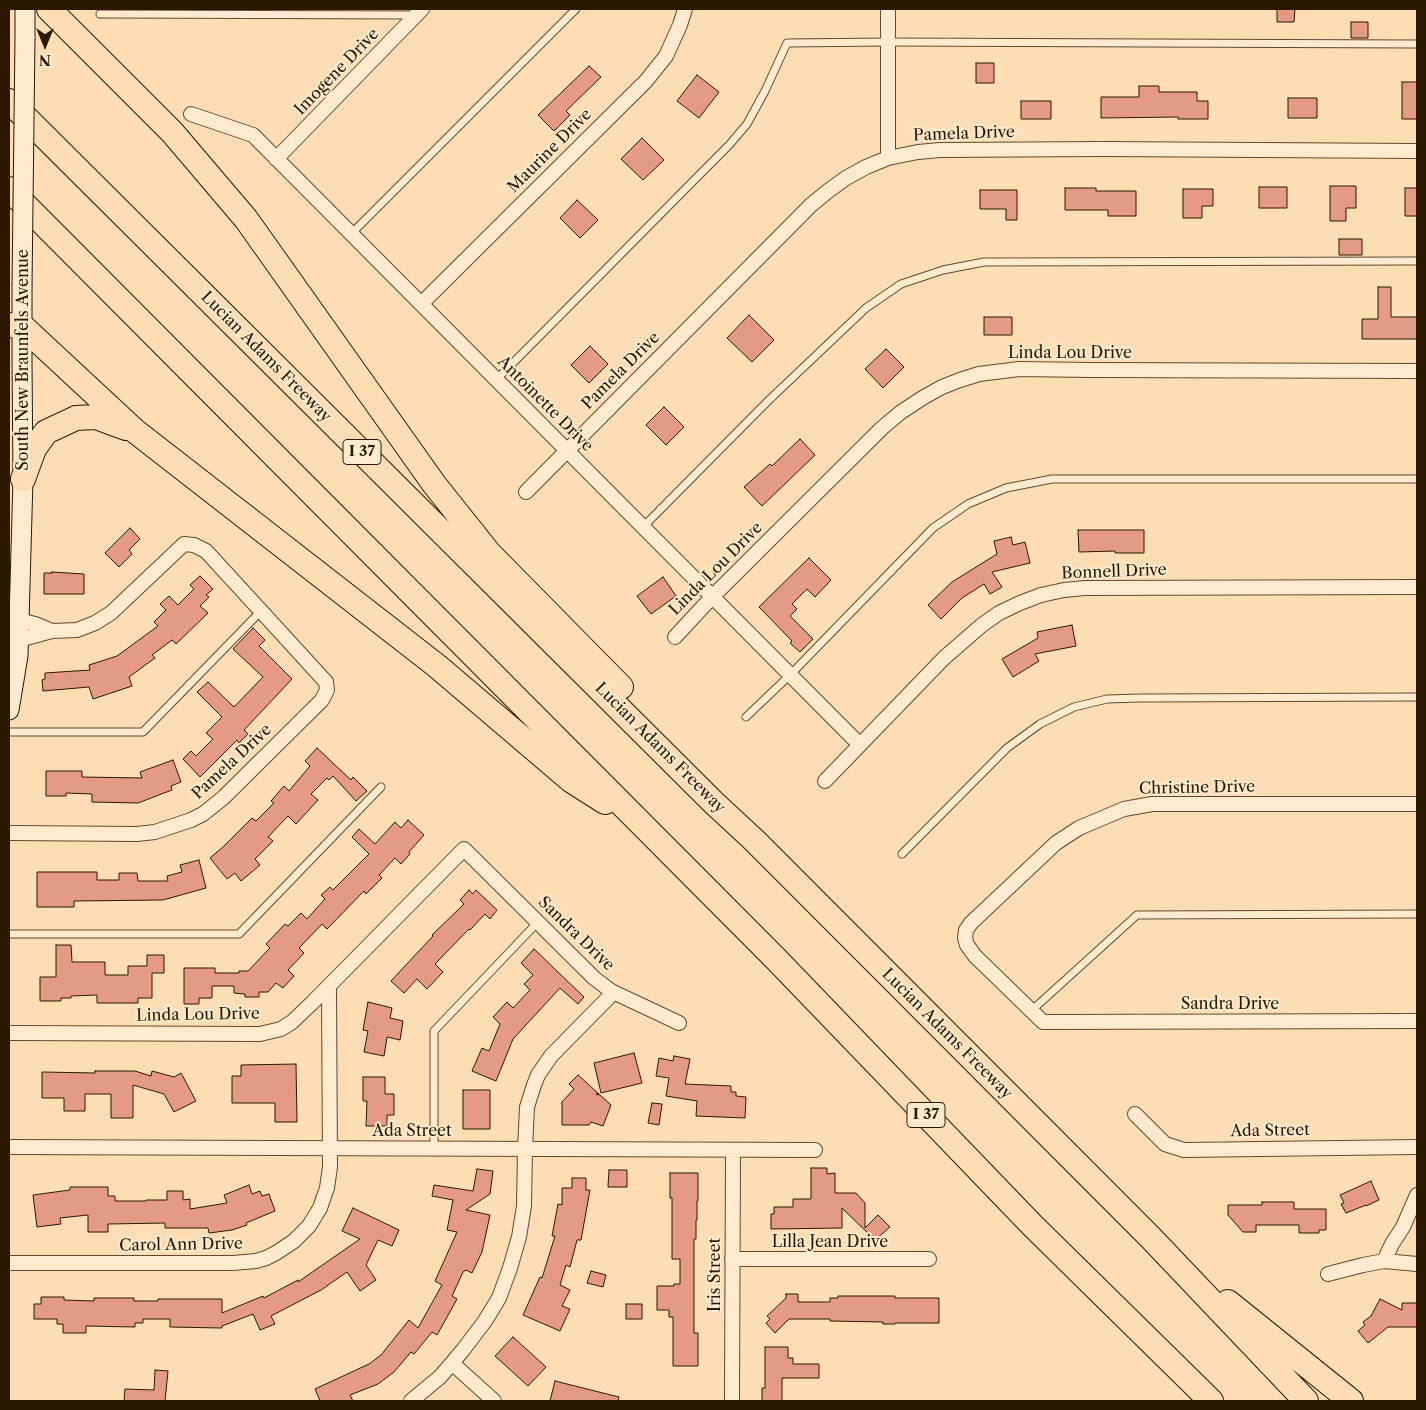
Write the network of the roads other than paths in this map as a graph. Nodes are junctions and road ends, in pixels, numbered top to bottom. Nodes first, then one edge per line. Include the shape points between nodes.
1 (25, 9) edge
2 (49, 9) edge
3 (576, 9) edge
4 (685, 9) edge
5 (888, 9) edge
6 (419, 12) edge
7 (100, 14) dead end
8 (888, 42) junction
9 (1417, 44) edge
10 (9, 101) edge
11 (191, 114) dead end
12 (1417, 151) edge
13 (888, 158) junction
14 (276, 159) junction
15 (9, 189) edge
16 (9, 205) edge
17 (351, 234) junction
18 (1417, 261) edge
19 (118, 299) junction
20 (421, 304) junction
21 (15, 326) edge
22 (1417, 371) edge
23 (496, 380) junction
24 (135, 432) junction
25 (566, 450) junction
26 (23, 479) junction
27 (1417, 479) edge
28 (526, 492) dead end
29 (643, 527) junction
30 (1417, 587) edge
31 (712, 597) junction
32 (261, 611) junction
33 (14, 620) edge
34 (52, 631) junction
35 (675, 637) dead end
36 (14, 640) edge
37 (790, 675) junction
38 (1417, 697) edge
39 (9, 710) edge
40 (746, 717) dead end
41 (9, 732) edge
42 (859, 744) junction
43 (825, 781) dead end
44 (381, 787) dead end
45 (714, 803) junction
46 (1417, 804) edge
47 (642, 826) junction
48 (9, 833) edge
49 (464, 849) joint
50 (902, 854) dead end
51 (1417, 914) edge
52 (538, 921) junction
53 (9, 934) edge
54 (329, 987) junction
55 (611, 991) junction
56 (1031, 1011) junction
57 (1417, 1021) edge
58 (1042, 1022) joint
59 (679, 1023) dead end
60 (9, 1033) edge
61 (1136, 1114) dead end
62 (9, 1147) edge
63 (1417, 1147) edge
64 (330, 1148) junction
65 (434, 1149) junction
66 (525, 1149) junction
67 (733, 1150) junction
68 (815, 1150) dead end
69 (1417, 1195) edge
70 (1150, 1238) junction
71 (732, 1259) junction
72 (928, 1259) dead end
73 (1384, 1261) junction
74 (9, 1263) edge
75 (1417, 1264) edge
76 (1328, 1274) dead end
77 (452, 1363) junction
78 (411, 1401) edge
79 (494, 1401) edge
80 (732, 1401) edge
81 (1211, 1401) edge
82 (1306, 1401) edge
83 (1351, 1401) edge

1 - 21 main road, South New Braunfels Avenue, bridge via 22,286
2 - 45 highway via 172,132 246,219 434,484 489,553 643,709
3 - 17 lane
4 - 20 street, Maurine Drive via 666,56 646,81
5 - 8 street
6 - 7 lane
6 - 14 street, Imogene Drive
8 - 9 lane
8 - 13 street
8 - 23 lane via 787,43 747,124 730,144
10 - 45 highway, Lucian Adams Freeway / I 37
11 - 14 street, Antoinette Drive via 253,135
12 - 13 street, Pamela Drive via 940,150
13 - 25 street, Pamela Drive via 846,178 811,205
14 - 17 street, Antoinette Drive
15 - 19 highway, I 37
16 - 19 highway
17 - 20 street, Antoinette Drive
18 - 29 lane via 984,262 943,270 901,284 866,308
19 - 47 highway, I 37
20 - 23 street, Antoinette Drive
21 - 24 highway
21 - 26 main road, South New Braunfels Avenue
22 - 31 street, Linda Lou Drive via 1019,369 999,370 960,380 924,397 882,428
23 - 25 street, Antoinette Drive
24 - 26 highway via 96,417 76,418 46,432 34,449
24 - 47 highway via 437,666 572,782
25 - 28 street, Pamela Drive
25 - 29 street, Antoinette Drive
26 - 33 main road, South New Braunfels Avenue
27 - 37 lane via 1052,479 1006,488 968,504 933,528
29 - 31 street, Antoinette Drive
30 - 42 street, Bonnell Drive via 1085,588 1041,595 999,612 982,625 944,658
31 - 35 street, Linda Lou Drive
31 - 37 street, Antoinette Drive
32 - 34 street via 206,551 184,544 111,613 77,630
32 - 41 lane via 143,732
32 - 48 street, Pamela Drive via 326,682 327,690 322,700 223,798 191,820 155,832
33 - 34 street
33 - 36 main road, South New Braunfels Avenue
34 - 36 street
36 - 39 main road, South New Braunfels Avenue via 18,662
37 - 40 lane
37 - 42 street, Antoinette Drive
38 - 50 lane via 1124,698 1074,707 1040,724 1007,748
42 - 43 street, Bonnell Drive
44 - 53 lane via 239,934
45 - 70 highway, Lucian Adams Freeway / I 37
46 - 56 street, Christine Drive via 1152,804 1124,809 1079,828 1056,843 966,930 967,945
47 - 81 highway, I 37 via 776,959 1006,1199
49 - 52 street, Sandra Drive
49 - 54 street, Linda Lou Drive
51 - 56 lane via 1137,915
52 - 55 street, Sandra Drive
52 - 65 lane via 434,1031
54 - 60 street, Linda Lou Drive via 292,1022 281,1029 260,1034
54 - 64 street, Carol Ann Drive
55 - 59 street, Sandra Drive
55 - 66 street via 610,996 551,1056 538,1075 527,1107
56 - 58 street, Christine Drive
57 - 58 street, Sandra Drive
61 - 63 street, Ada Street via 1165,1144 1184,1150
62 - 64 street, Ada Street
64 - 65 street, Ada Street
64 - 74 street, Carol Ann Drive via 327,1188 320,1208 294,1241 266,1258 233,1263
65 - 66 street, Ada Street
66 - 67 street, Ada Street
66 - 77 street via 524,1206 510,1268 499,1298 485,1321
67 - 68 street, Ada Street
67 - 71 street, Iris Street
69 - 73 street via 1404,1227
70 - 82 highway, Lucian Adams Freeway / I 37
70 - 83 highway
71 - 72 street, Lilla Jean Drive
71 - 80 street, Iris Street
73 - 75 street
73 - 76 street
77 - 78 street
77 - 79 street

